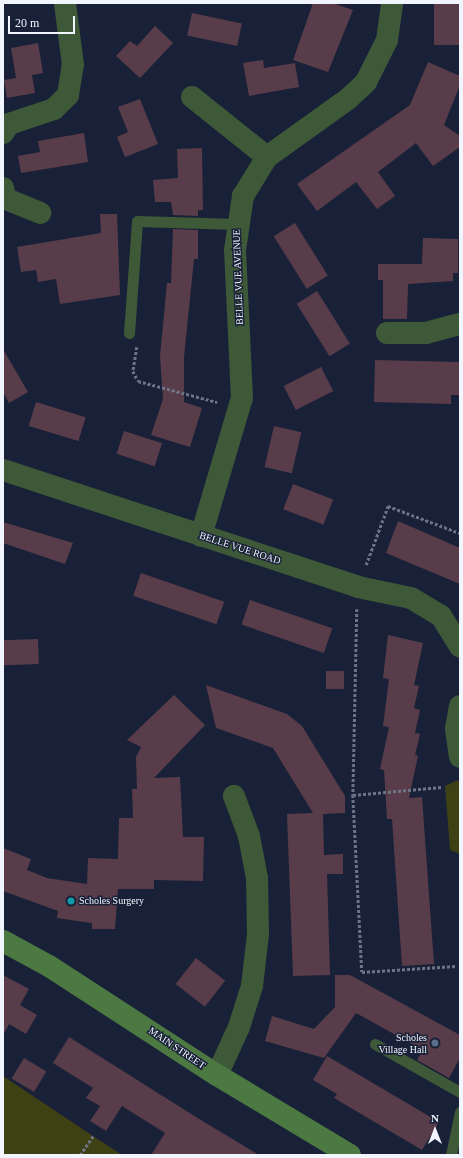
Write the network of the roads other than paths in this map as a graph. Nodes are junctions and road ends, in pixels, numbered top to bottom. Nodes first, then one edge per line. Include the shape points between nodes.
1 (65, 3) edge
2 (392, 3) edge
3 (192, 97) dead end
4 (3, 133) edge
5 (267, 157) junction
6 (3, 188) edge
7 (40, 213) dead end
8 (237, 224) junction
9 (460, 324) edge
10 (129, 333) road end
11 (387, 333) dead end
12 (3, 470) edge
13 (201, 536) junction
14 (460, 645) edge
15 (460, 706) edge
16 (460, 757) edge
17 (234, 796) dead end
18 (3, 941) edge
19 (375, 1044) dead end
20 (217, 1076) junction
21 (460, 1092) edge
22 (460, 1112) edge
23 (350, 1155) edge
24 (451, 1155) edge

1 - 4 street via 73,65 68,95 54,109 9,124
2 - 5 street, BELLE VUE AVENUE via 387,40 366,82 348,99
3 - 5 street
5 - 8 street, BELLE VUE AVENUE via 243,196
6 - 7 street via 6,199
8 - 10 lane via 137,221
8 - 13 street, BELLE VUE AVENUE via 243,384 239,408
9 - 11 street via 426,333
12 - 13 street, BELLE VUE ROAD
13 - 14 street, BELLE VUE ROAD via 358,586 411,598 427,606 448,625
15 - 16 street via 456,729
17 - 20 street via 249,836 257,878 258,934 252,986 239,1027
18 - 20 street, MAIN STREET via 122,1011
19 - 21 lane
20 - 23 street, MAIN STREET
22 - 24 lane

